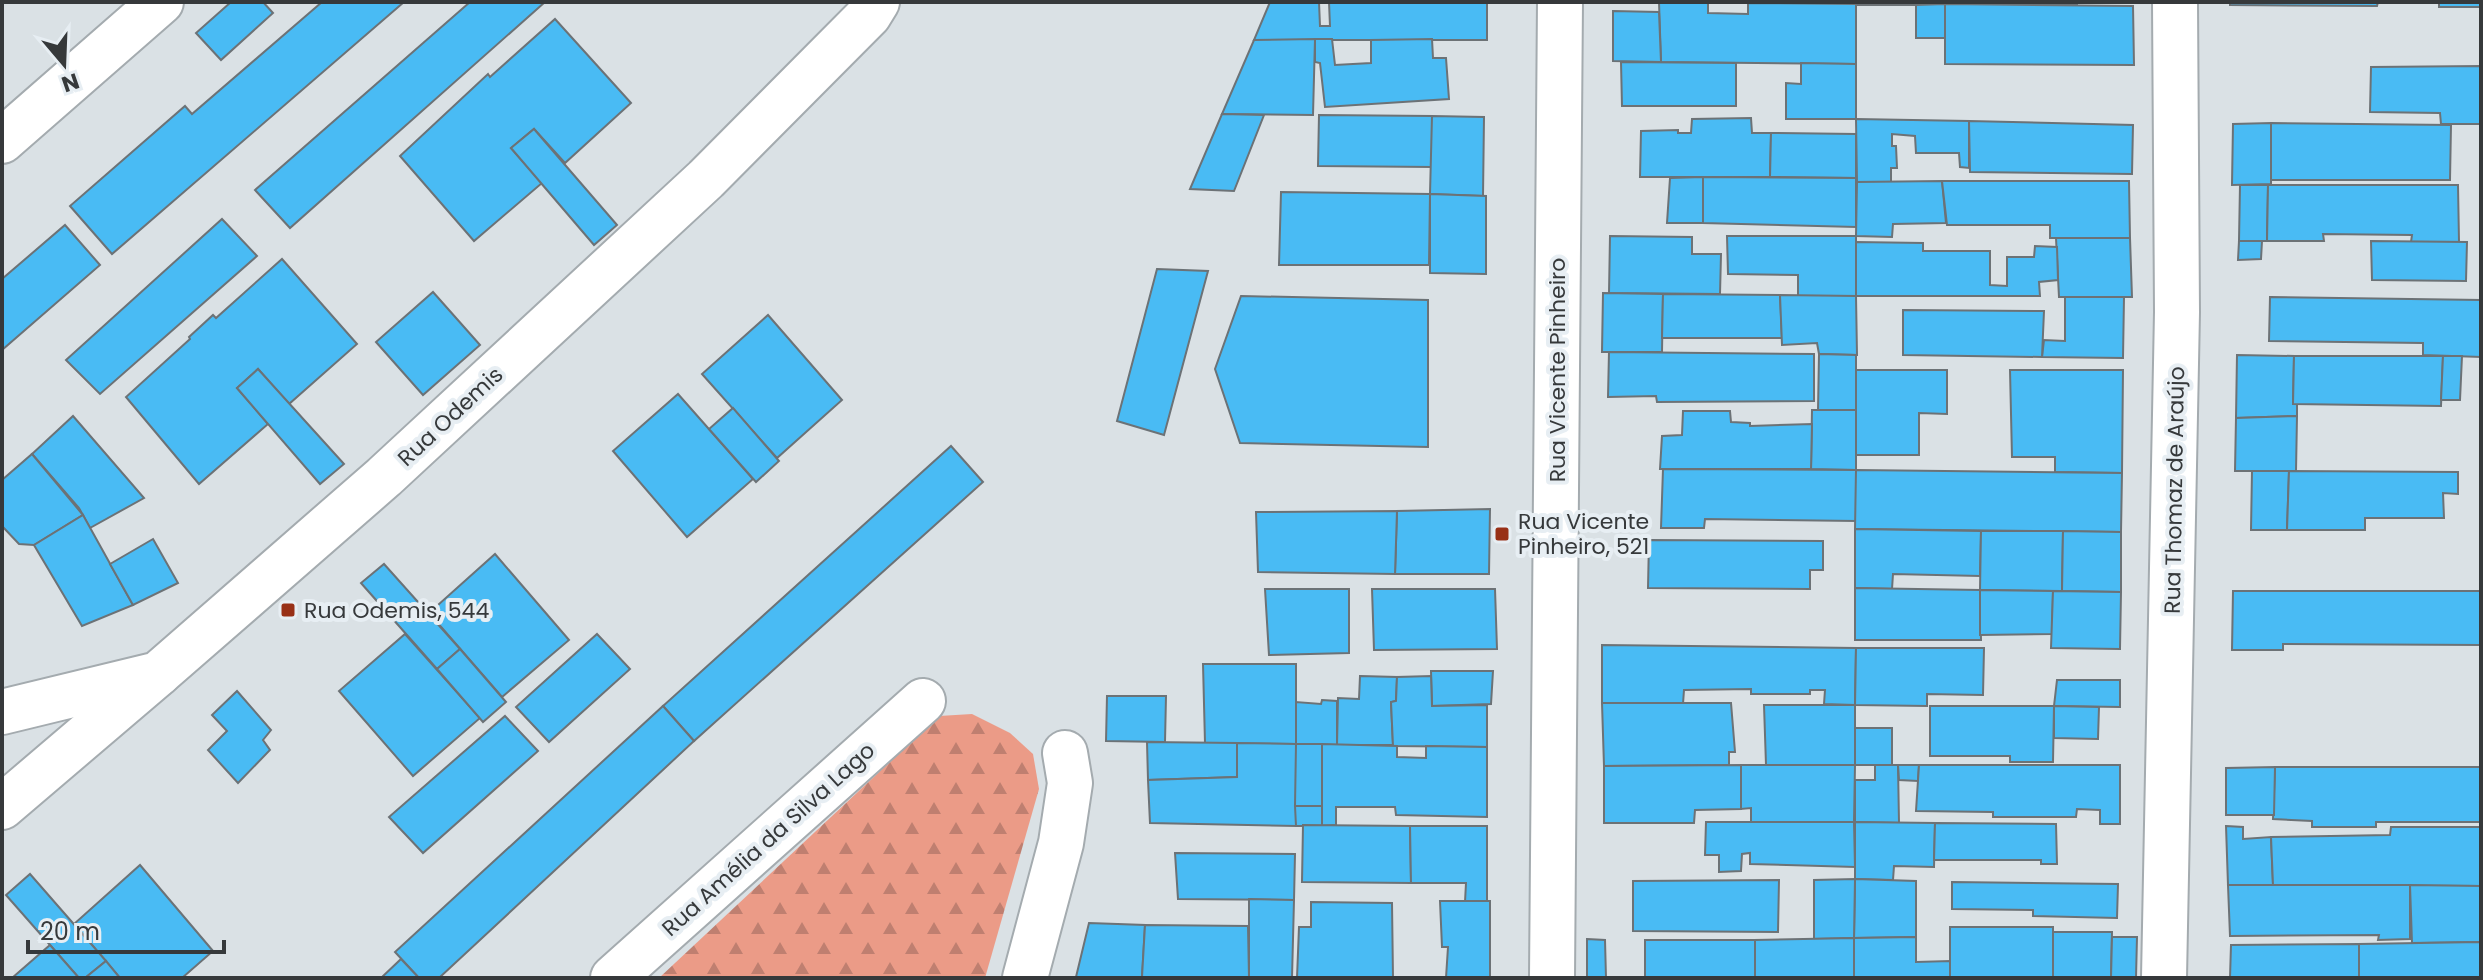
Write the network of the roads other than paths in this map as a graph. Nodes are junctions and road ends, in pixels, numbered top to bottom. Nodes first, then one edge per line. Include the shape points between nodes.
1 (161, 2) edge
2 (877, 2) edge
3 (1560, 2) edge
4 (2175, 2) edge
5 (2, 141) edge
6 (158, 674) junction
7 (923, 701) dead end
8 (2, 712) edge
9 (1065, 753) dead end
10 (2, 807) edge
11 (623, 975) edge
12 (1025, 978) edge
13 (1552, 978) edge
14 (2164, 978) edge

1 - 5 street
2 - 6 street, Rua Odemis via 694,190 384,477
3 - 13 street, Rua Vicente Pinheiro
4 - 14 street, Rua Thomaz de Araújo via 2177,312
6 - 8 street
6 - 10 street, Rua Odemis
7 - 11 street, Rua Amélia da Silva Lago
9 - 12 street via 1070,783 1061,843

